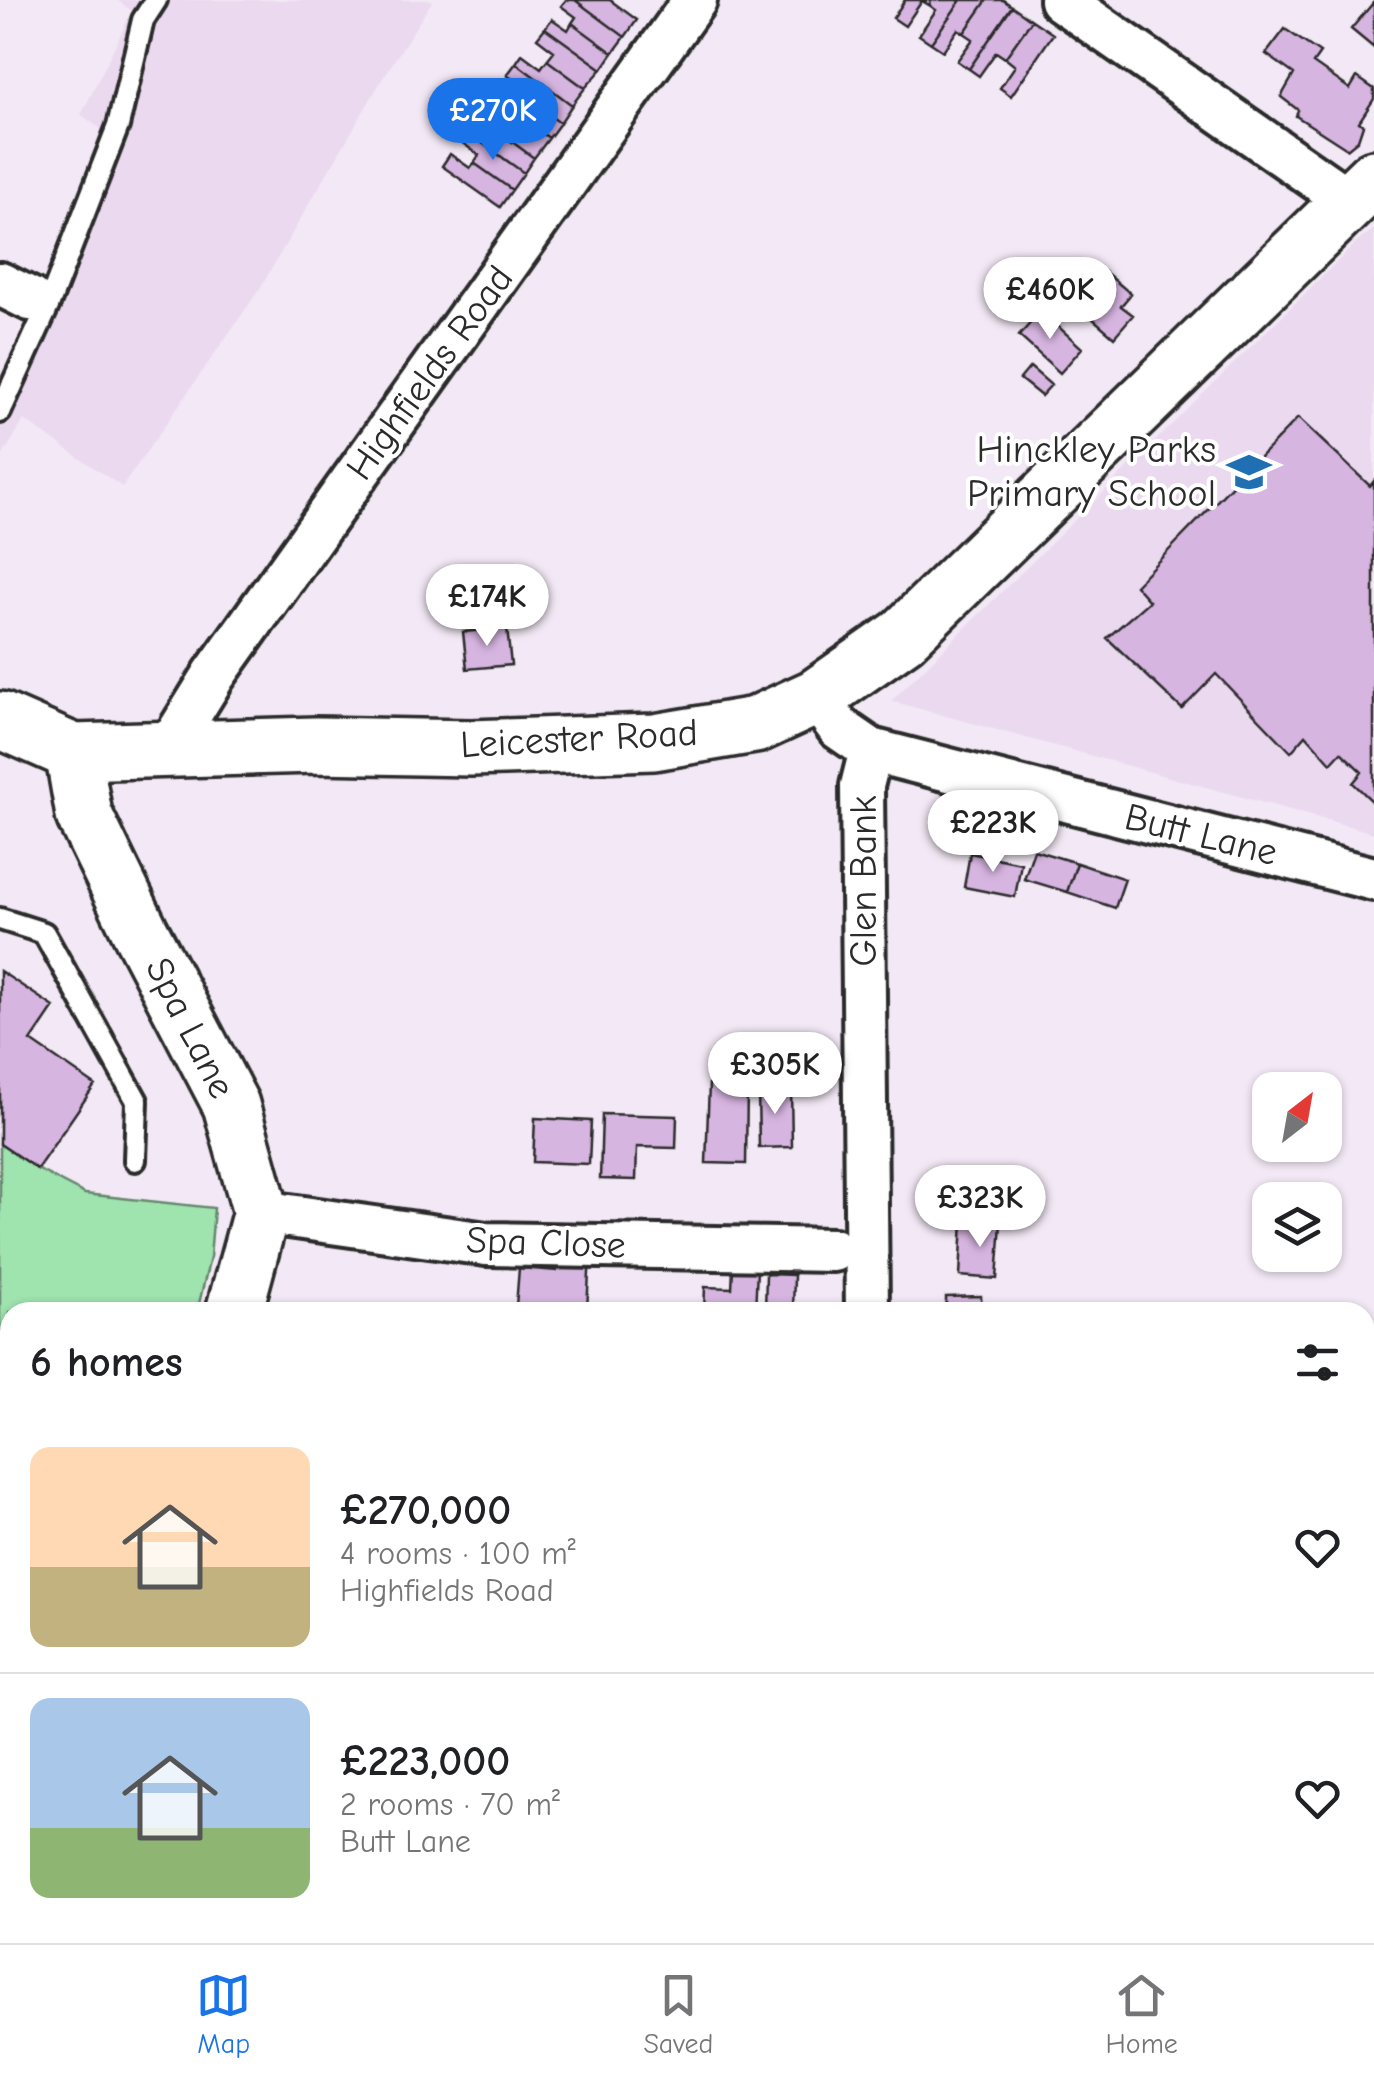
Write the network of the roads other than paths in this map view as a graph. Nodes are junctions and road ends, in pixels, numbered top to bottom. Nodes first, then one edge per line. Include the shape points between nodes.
1 (156, 0) edge
2 (695, 0) edge
3 (1061, 0) edge
4 (1362, 190) edge
5 (0, 412) edge
6 (816, 697) junction
7 (0, 720) edge
8 (168, 748) junction
9 (871, 750) junction
10 (73, 752) junction
11 (1374, 879) edge
12 (0, 919) edge
13 (135, 1160) dead end
14 (261, 1212) junction
15 (833, 1250) dead end
16 (237, 1302) edge
17 (866, 1302) edge

1 - 5 lane via 143,20 118,126
2 - 8 street, Highfields Road via 235,644
3 - 4 street
4 - 6 main road, Leicester Road via 924,616
6 - 8 main road, Leicester Road via 756,725 654,742
6 - 9 street, Butt Lane via 838,728
7 - 10 main road, Leicester Road
8 - 10 main road, Leicester Road
9 - 11 street, Butt Lane
9 - 17 street, Glen Bank via 862,786
10 - 14 main road, Spa Lane via 84,815 231,1105
12 - 13 lane via 44,933 137,1101
14 - 15 street, Spa Close via 486,1244
14 - 16 main road

